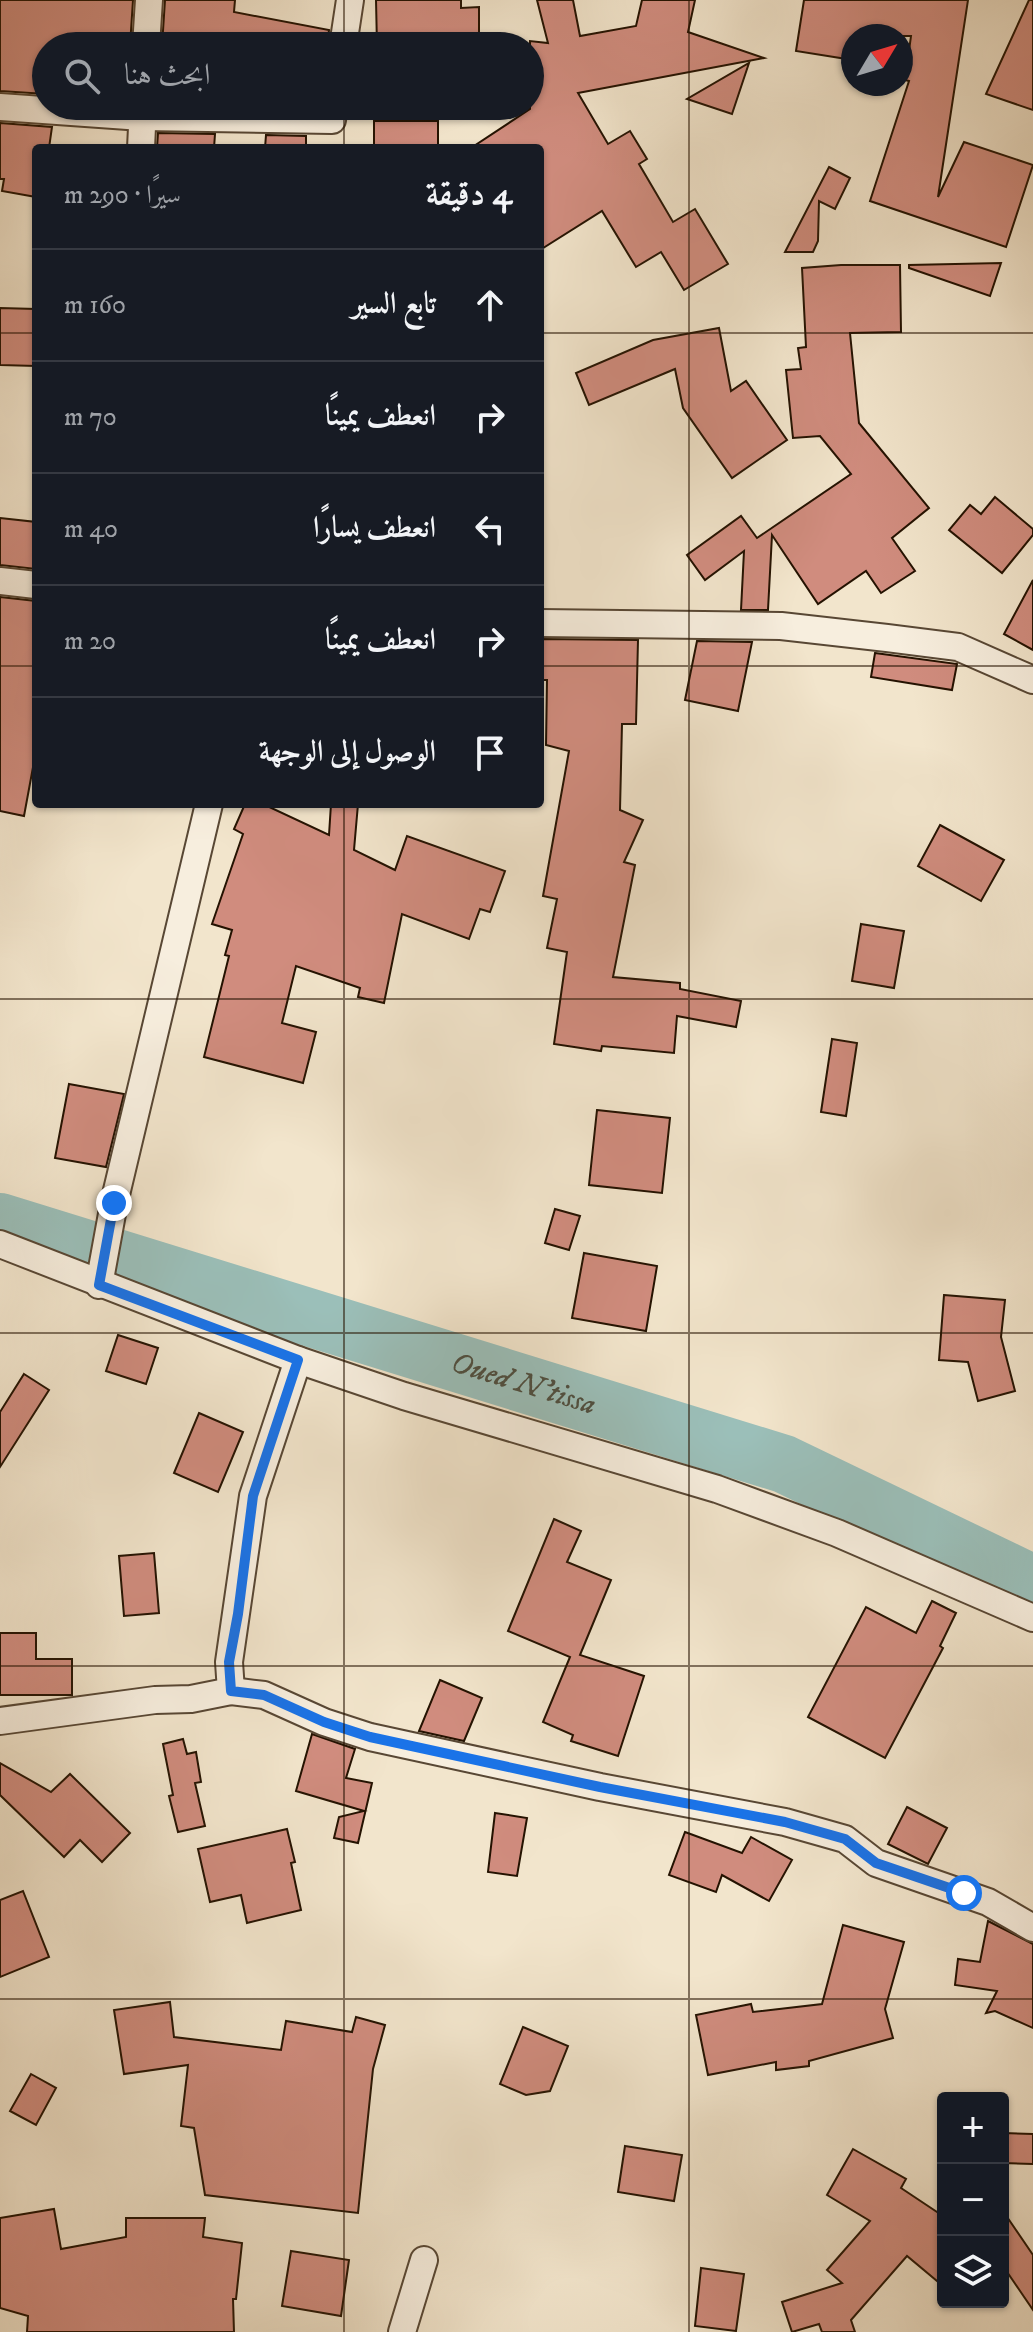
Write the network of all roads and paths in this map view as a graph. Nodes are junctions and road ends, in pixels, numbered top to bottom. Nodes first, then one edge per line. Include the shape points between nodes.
1 (149, 0) edge
2 (350, 0) edge
3 (147, 32) edge
4 (345, 32) edge
5 (0, 107) edge
6 (32, 108) edge
7 (142, 120) edge
8 (141, 144) edge
9 (0, 581) edge
10 (32, 585) edge
11 (544, 623) edge
12 (1033, 680) edge
13 (208, 808) edge
14 (0, 1244) edge
15 (99, 1285) junction
16 (298, 1360) junction
17 (1033, 1618) edge
18 (231, 1691) junction
19 (0, 1721) edge
20 (1033, 1928) edge
21 (424, 2260) dead end
22 (402, 2332) edge

1 - 3 street
2 - 4 street
5 - 6 street
7 - 8 street
9 - 10 street
11 - 12 street via 781,626 887,638 958,647
13 - 15 street
14 - 15 street
15 - 16 street
16 - 17 street via 717,1489 837,1533
16 - 18 street via 253,1496 229,1662
18 - 19 street
18 - 20 street via 264,1695 370,1737 828,1833 876,1863 988,1902
21 - 22 street

